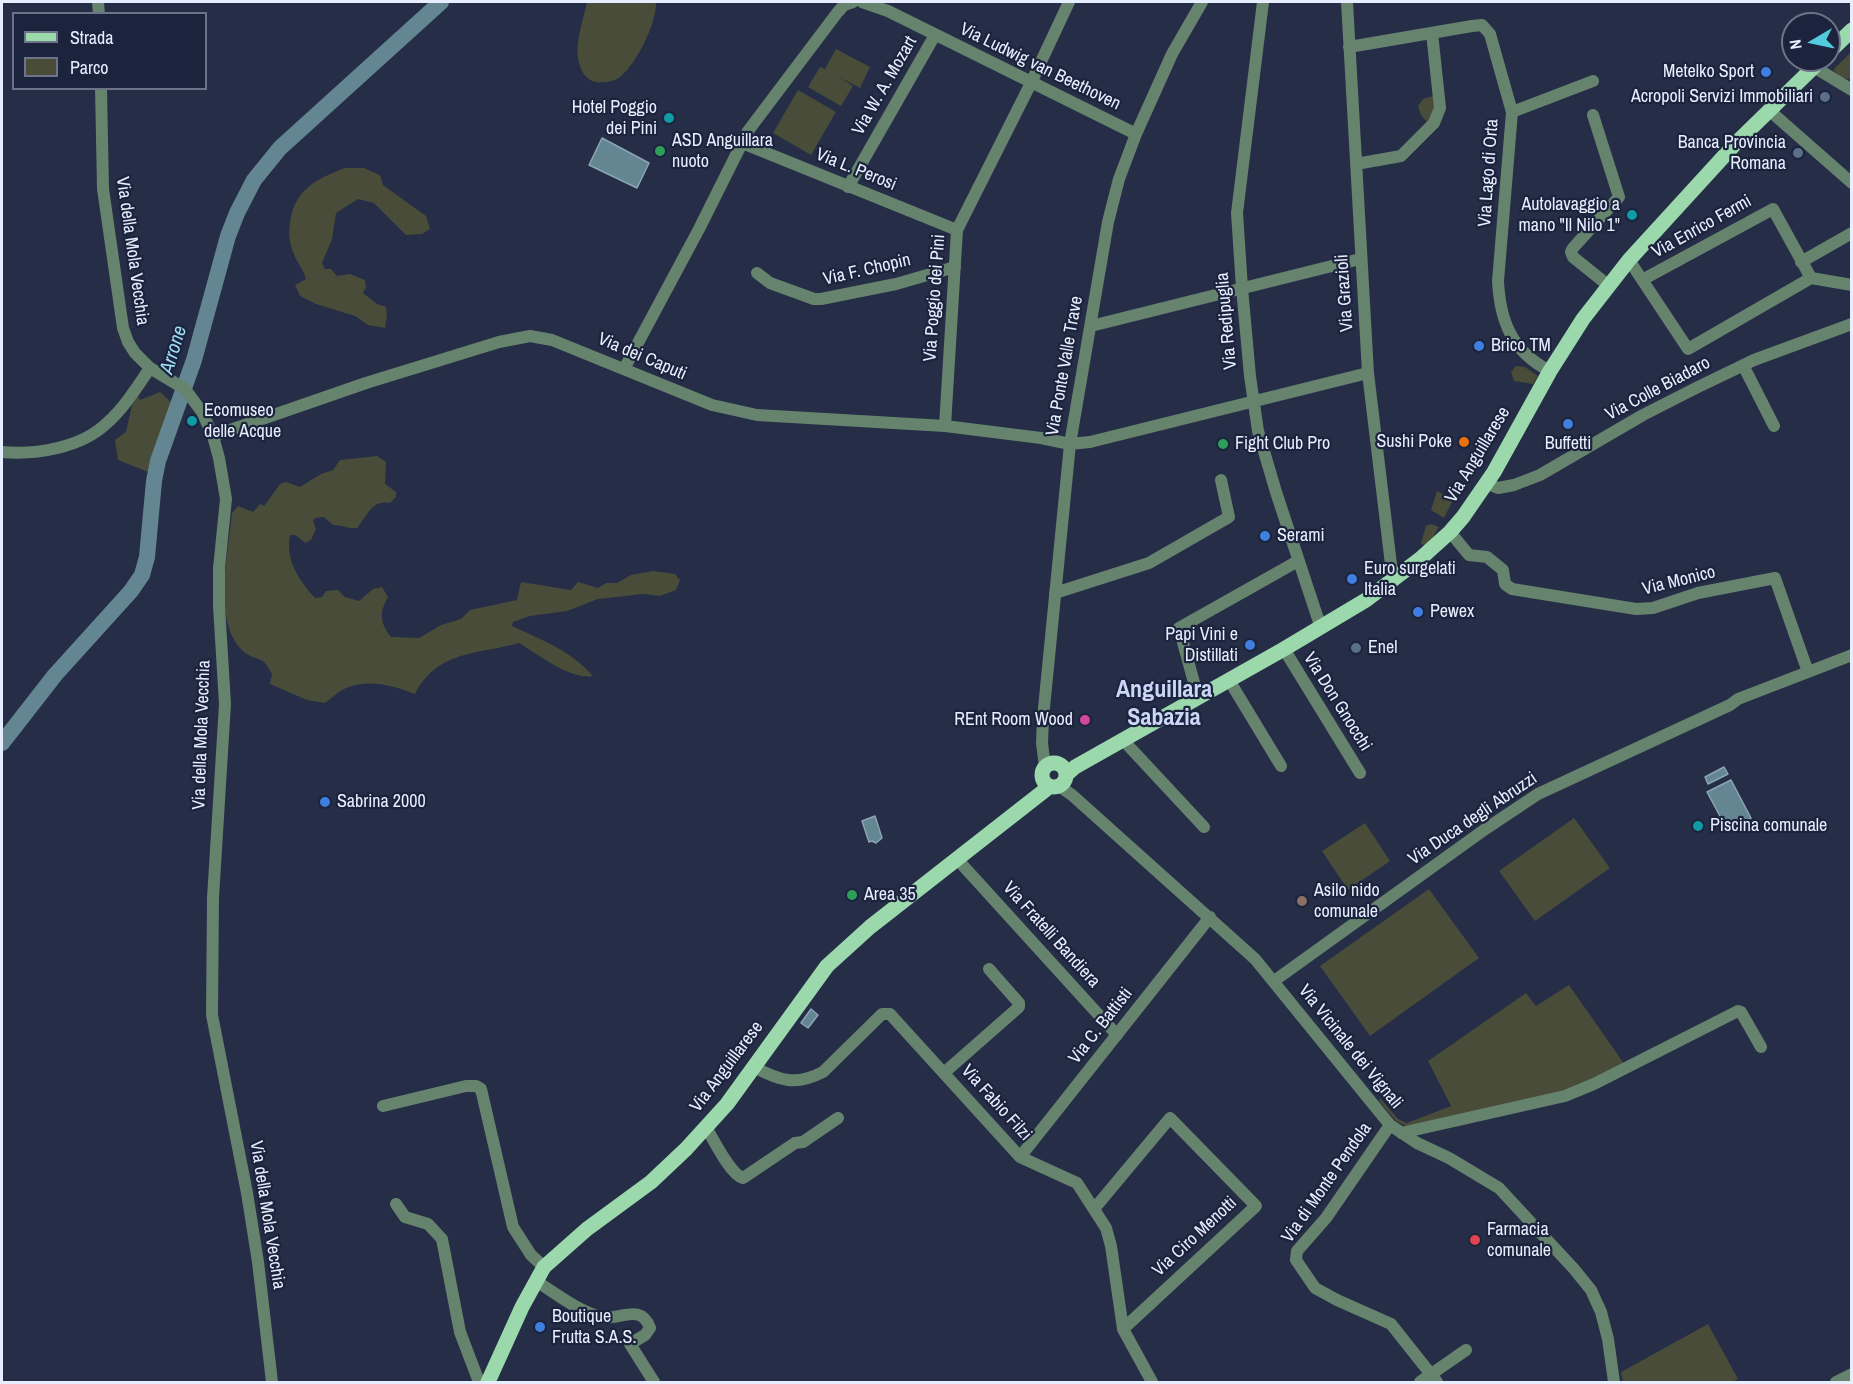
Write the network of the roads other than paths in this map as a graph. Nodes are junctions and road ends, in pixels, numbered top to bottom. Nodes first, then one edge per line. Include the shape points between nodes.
1 (853, 2) edge
2 (862, 2) edge
3 (1069, 2) edge
4 (1202, 2) edge
5 (1263, 2) edge
6 (1347, 2) edge
7 (1432, 33) junction
8 (935, 35) junction
9 (1349, 47) junction
10 (1809, 72) edge
11 (1829, 72) edge
12 (1593, 81) dead end
13 (1031, 83) junction
14 (101, 90) edge
15 (1851, 90) edge
16 (1770, 111) junction
17 (1512, 112) junction
18 (1593, 114) dead end
19 (1136, 134) junction
20 (742, 143) junction
21 (1356, 165) junction
22 (1851, 183) edge
23 (848, 187) junction
24 (957, 230) junction
25 (1851, 233) edge
26 (1360, 259) junction
27 (1629, 261) junction
28 (1802, 262) junction
29 (955, 267) junction
30 (757, 273) dead end
31 (1810, 278) junction
32 (1642, 280) junction
33 (1851, 285) edge
34 (1609, 286) junction
35 (1242, 288) junction
36 (1851, 324) edge
37 (1091, 326) junction
38 (1743, 365) junction
39 (150, 368) junction
40 (624, 369) junction
41 (1550, 371) junction
42 (1368, 373) junction
43 (1254, 400) junction
44 (945, 426) junction
45 (1774, 426) dead end
46 (213, 436) junction
47 (1070, 444) junction
48 (3, 454) edge
49 (1221, 480) dead end
50 (1486, 483) junction
51 (1450, 532) junction
52 (1298, 561) junction
53 (1393, 581) junction
54 (1055, 593) junction
55 (1321, 628) junction
56 (1284, 649) junction
57 (1851, 655) edge
58 (1808, 672) junction
59 (1229, 680) junction
60 (1198, 696) junction
61 (1123, 740) junction
62 (1281, 766) dead end
63 (1360, 773) dead end
64 (1057, 774) junction
65 (1204, 827) dead end
66 (957, 859) junction
67 (1210, 917) junction
68 (989, 969) dead end
69 (1274, 981) junction
70 (1117, 1035) junction
71 (1761, 1047) dead end
72 (754, 1067) junction
73 (945, 1072) junction
74 (383, 1106) dead end
75 (838, 1118) dead end
76 (1390, 1125) junction
77 (706, 1127) junction
78 (1401, 1132) junction
79 (1020, 1157) junction
80 (396, 1204) dead end
81 (1094, 1209) junction
82 (544, 1267) junction
83 (536, 1281) junction
84 (1123, 1329) junction
85 (1466, 1350) dead end
86 (1851, 1374) edge
87 (1434, 1378) edge
88 (272, 1383) edge
89 (479, 1383) edge
90 (488, 1383) edge
91 (654, 1383) edge
92 (1152, 1383) edge
93 (1420, 1383) edge
94 (1614, 1383) edge
95 (1836, 1383) edge

1 - 20 street via 837,13
2 - 8 street, Via Ludwig van Beethoven
3 - 13 street, Via Poggio dei Pini
4 - 19 street, Via Ponte Valle Trave via 1172,54
5 - 35 street, Via Redipuglia via 1237,213
6 - 9 street, Via Grazioli
7 - 9 street, Via Lago di Orta
7 - 17 street, Via Lago di Orta via 1485,27 1494,44
7 - 21 street via 1440,102 1434,123 1401,156
8 - 13 street, Via Ludwig van Beethoven
8 - 23 street, Via W. A. Mozart
9 - 21 street, Via Grazioli
10 - 16 main road, Via Anguillarese
11 - 15 street
12 - 17 street
13 - 19 street, Via Ludwig van Beethoven
13 - 24 street, Via Poggio dei Pini
14 - 39 street, Via della Mola Vecchia via 102,189 120,315 128,342
16 - 22 street
16 - 27 main road, Via Anguillarese
17 - 41 street, Via Lago di Orta via 1499,303 1506,327 1518,345 1534,363
18 - 34 street via 1619,197 1571,252
19 - 37 street, Via Ponte Valle Trave via 1108,222
20 - 23 street, Via L. Perosi
20 - 40 street
21 - 26 street, Via Grazioli
23 - 24 street, Via L. Perosi
24 - 29 street, Via Poggio dei Pini
25 - 28 street
26 - 35 street
26 - 42 street, Via Grazioli
27 - 32 street
27 - 34 main road, Via Anguillarese
28 - 31 street, Via Enrico Fermi
28 - 32 street, Via Enrico Fermi via 1773,209
29 - 30 street, Via F. Chopin via 821,299 771,283
29 - 44 street, Via Poggio dei Pini
31 - 32 street via 1688,348
31 - 33 street
34 - 41 main road, Via Anguillarese
35 - 37 street
35 - 43 street, Via Redipuglia
36 - 38 street, Via Colle Biadaro
37 - 47 street, Via Ponte Valle Trave
38 - 45 street
38 - 50 street, Via Colle Biadaro via 1643,415 1540,475 1498,488
39 - 46 street, Via della Mola Vecchia via 184,389 202,412
39 - 48 street via 111,420 90,436 50,449
40 - 44 street, Via dei Caputi via 712,405 756,415
40 - 46 street, Via dei Caputi via 552,340 530,336 366,382
41 - 50 main road, Via Anguillarese
42 - 43 street
42 - 53 street, Via Grazioli
43 - 47 street
43 - 52 street, Via Redipuglia via 1258,431
44 - 47 street, Via dei Caputi
46 - 88 street, Via della Mola Vecchia via 226,499 219,568 225,704 213,898 212,1016 247,1193
47 - 54 street, Via Ponte Valle Trave
49 - 54 street via 1229,517 1149,563
50 - 51 main road, Via Anguillarese
51 - 53 main road, Via Anguillarese
51 - 58 street, Via Monico via 1469,555 1487,557 1503,570 1505,584 1512,589 1636,609 1775,578
52 - 55 street, Via Redipuglia
52 - 60 street via 1179,628
53 - 55 main road, Via Anguillarese
54 - 64 street, Via Ponte Valle Trave via 1043,718
55 - 56 main road, Via Anguillarese
56 - 59 main road, Via Anguillarese
56 - 63 street, Via Don Gnocchi
57 - 58 street, Via Duca degli Abruzzi
58 - 69 street, Via Duca degli Abruzzi via 1738,699 1538,794
59 - 60 main road, Via Anguillarese
59 - 62 street
60 - 61 main road, Via Anguillarese
61 - 64 main road, Via Anguillarese
61 - 65 street
64 - 66 main road, Via Anguillarese via 1032,800
64 - 67 street, Via Vicinale dei Vignali
66 - 70 street, Via Fratelli Bandiera
66 - 72 main road, Via Anguillarese via 827,966
67 - 69 street, Via Vicinale dei Vignali
67 - 70 street, Via C. Battisti
68 - 73 street via 1019,1002 1018,1008
69 - 76 street, Via Vicinale dei Vignali
70 - 79 street, Via C. Battisti
71 - 78 street via 1738,1011 1565,1096
72 - 73 street, Via Fabio Filzi via 786,1080 811,1078 823,1072 886,1013
72 - 77 main road, Via Anguillarese
73 - 79 street, Via Fabio Filzi
74 - 82 street via 466,1086 479,1088 513,1227 531,1256
75 - 77 street via 743,1178 730,1166
76 - 78 street, Via Vicinale dei Vignali
76 - 87 street, Via di Monte Pendola via 1295,1256 1315,1288 1391,1324
77 - 82 main road, Via Anguillarese via 651,1182
78 - 94 street, Via Vicinale dei Vignali via 1499,1188 1574,1269 1591,1290 1601,1312
79 - 81 street, Via Fabio Filzi via 1077,1183
80 - 89 street via 405,1217 428,1224 442,1239 460,1332
81 - 84 street, Via Fabio Filzi via 1111,1246
81 - 84 street, Via Ciro Menotti via 1169,1118 1256,1206
82 - 83 main road, Via Anguillarese
83 - 90 main road, Via Anguillarese
83 - 91 street via 601,1317 613,1318 629,1312 641,1316 650,1328 630,1344
84 - 92 street, Via Fabio Filzi
85 - 87 street
86 - 95 street
87 - 93 street

